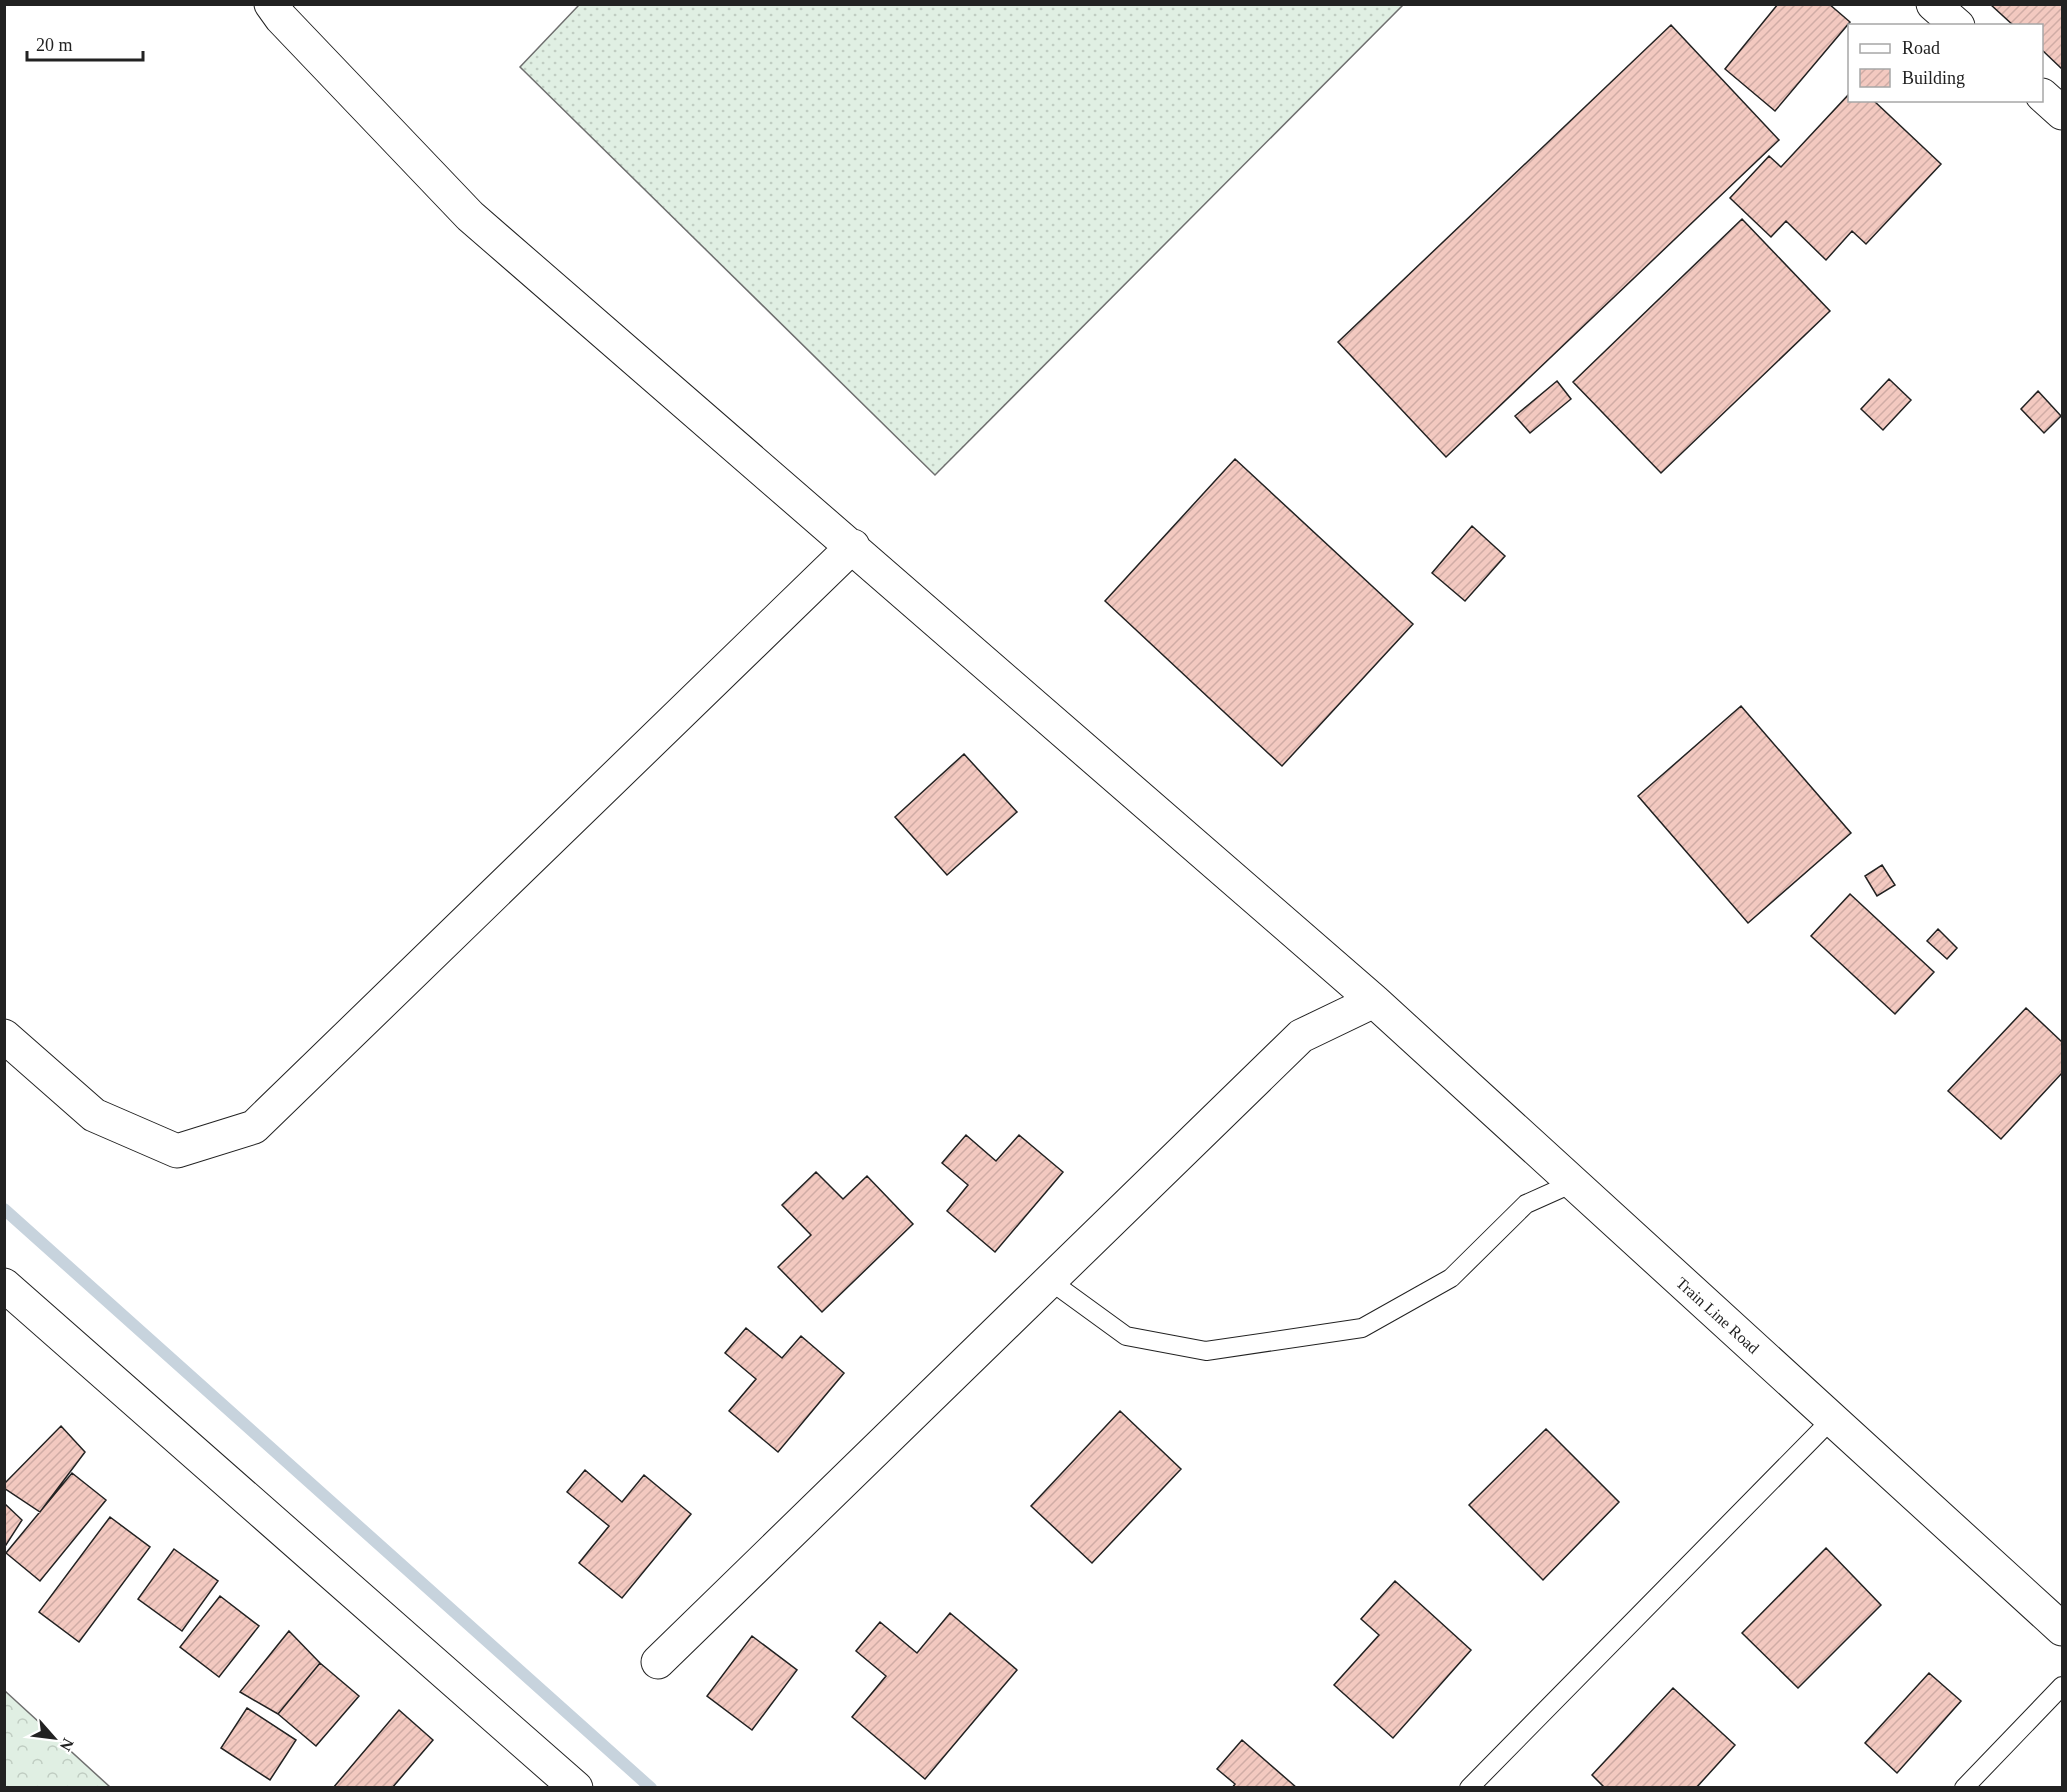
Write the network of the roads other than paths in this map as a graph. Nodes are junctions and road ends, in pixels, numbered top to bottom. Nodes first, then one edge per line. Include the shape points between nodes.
1 (271, 4) edge
2 (1933, 4) edge
3 (1956, 24) edge
4 (2043, 96) edge
5 (2062, 113) edge
6 (852, 546) junction
7 (1374, 1001) junction
8 (4, 1036) edge
9 (1573, 1183) junction
10 (1049, 1280) junction
11 (4, 1285) edge
12 (1832, 1419) junction
13 (2062, 1629) edge
14 (658, 1662) dead end
15 (2062, 1686) edge
16 (576, 1788) edge
17 (1469, 1788) edge
18 (1964, 1788) edge

1 - 6 street, Train Line Road via 470,216
2 - 3 street
4 - 5 street
6 - 7 street, Train Line Road
6 - 8 street via 254,1127 177,1151 94,1115
7 - 9 street, Train Line Road
7 - 10 street via 1300,1036
9 - 10 lane via 1526,1204 1451,1278 1362,1328 1206,1350 1126,1336
9 - 12 street, Train Line Road
10 - 14 street
11 - 16 street
12 - 13 street, Train Line Road
12 - 17 lane
15 - 18 lane

